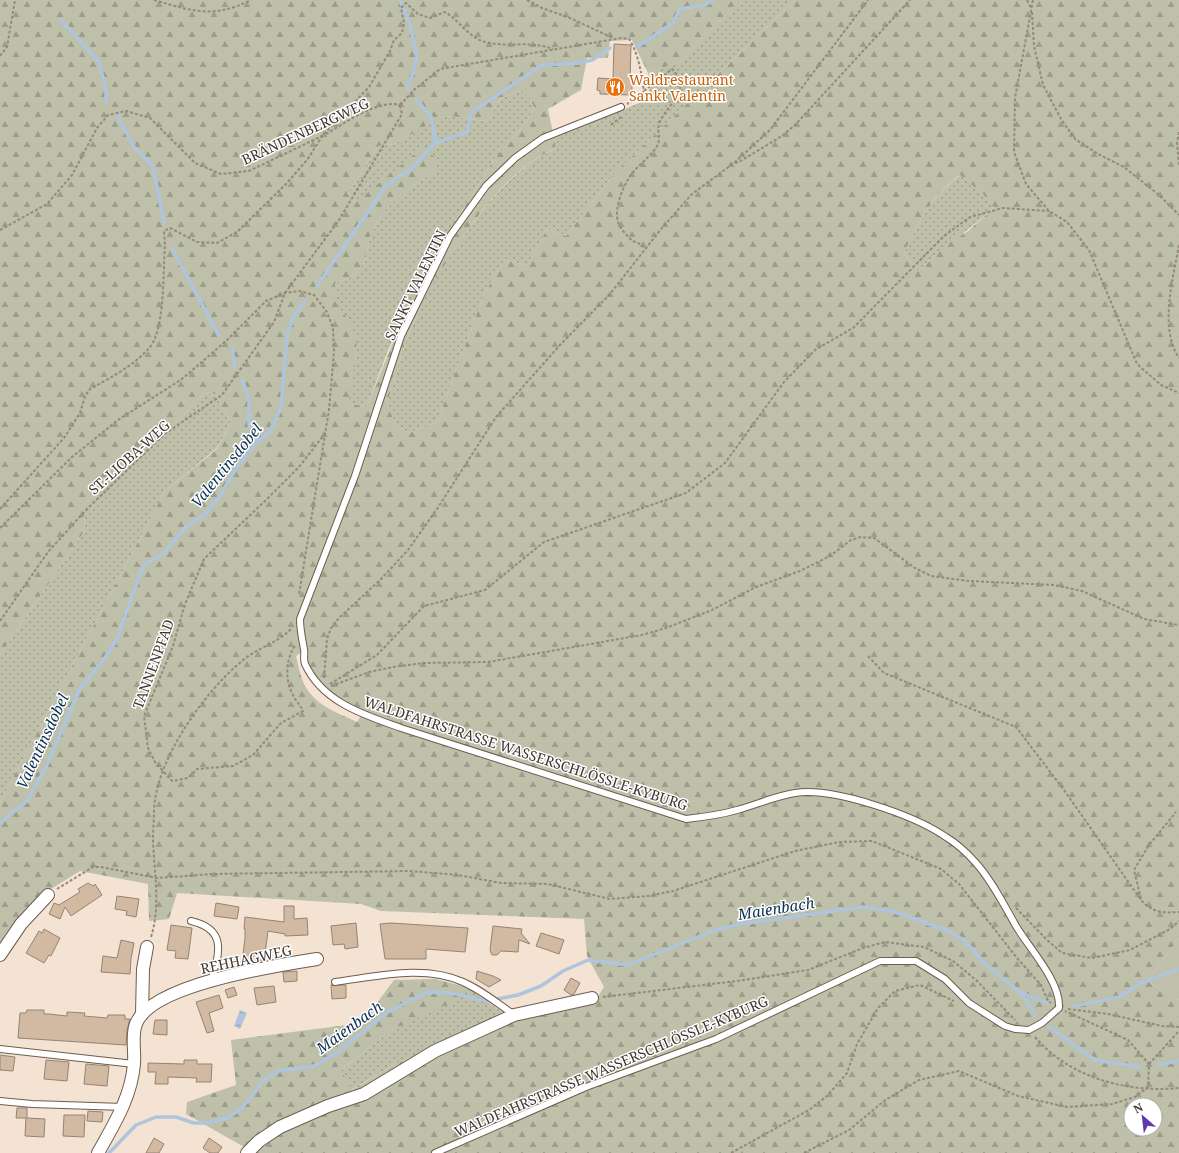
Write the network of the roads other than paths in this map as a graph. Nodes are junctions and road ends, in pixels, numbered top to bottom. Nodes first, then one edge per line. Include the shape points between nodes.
1 (621, 107) road end
2 (300, 619) joint
3 (48, 895) road end
4 (191, 921) dead end
5 (148, 947) road end
6 (0, 955) edge
7 (317, 959) dead end
8 (212, 979) junction
9 (335, 982) dead end
10 (592, 998) road end
11 (142, 1014) junction
12 (514, 1015) junction
13 (0, 1049) edge
14 (134, 1064) junction
15 (0, 1101) edge
16 (124, 1107) junction
17 (98, 1153) edge
18 (247, 1153) edge
19 (436, 1153) edge

1 - 2 lane, SANKT VALENTIN via 543,138 515,158 486,186 450,236 400,336 355,476
2 - 19 lane, WALDFAHRSTRASSE WASSERSCHLÖSSLE-KYBURG via 300,638 305,663 323,689 335,700 362,714 402,728 686,819 721,814 794,793 817,792 882,807 947,837 976,862 1058,992 1059,1008 1042,1024 1024,1030 1005,1026 969,1003 945,979 916,961 880,961 716,1039 586,1087
3 - 6 street via 21,924
4 - 8 lane via 205,924 211,930 219,947
5 - 11 street via 143,969
7 - 8 street, REHHAGWEG
8 - 11 street, REHHAGWEG via 158,1002
9 - 12 lane via 387,975 435,974 481,991
10 - 12 street
11 - 14 street via 135,1027
12 - 18 street via 435,1051 364,1094 280,1127
13 - 14 lane
14 - 16 street
15 - 16 lane
16 - 17 street

